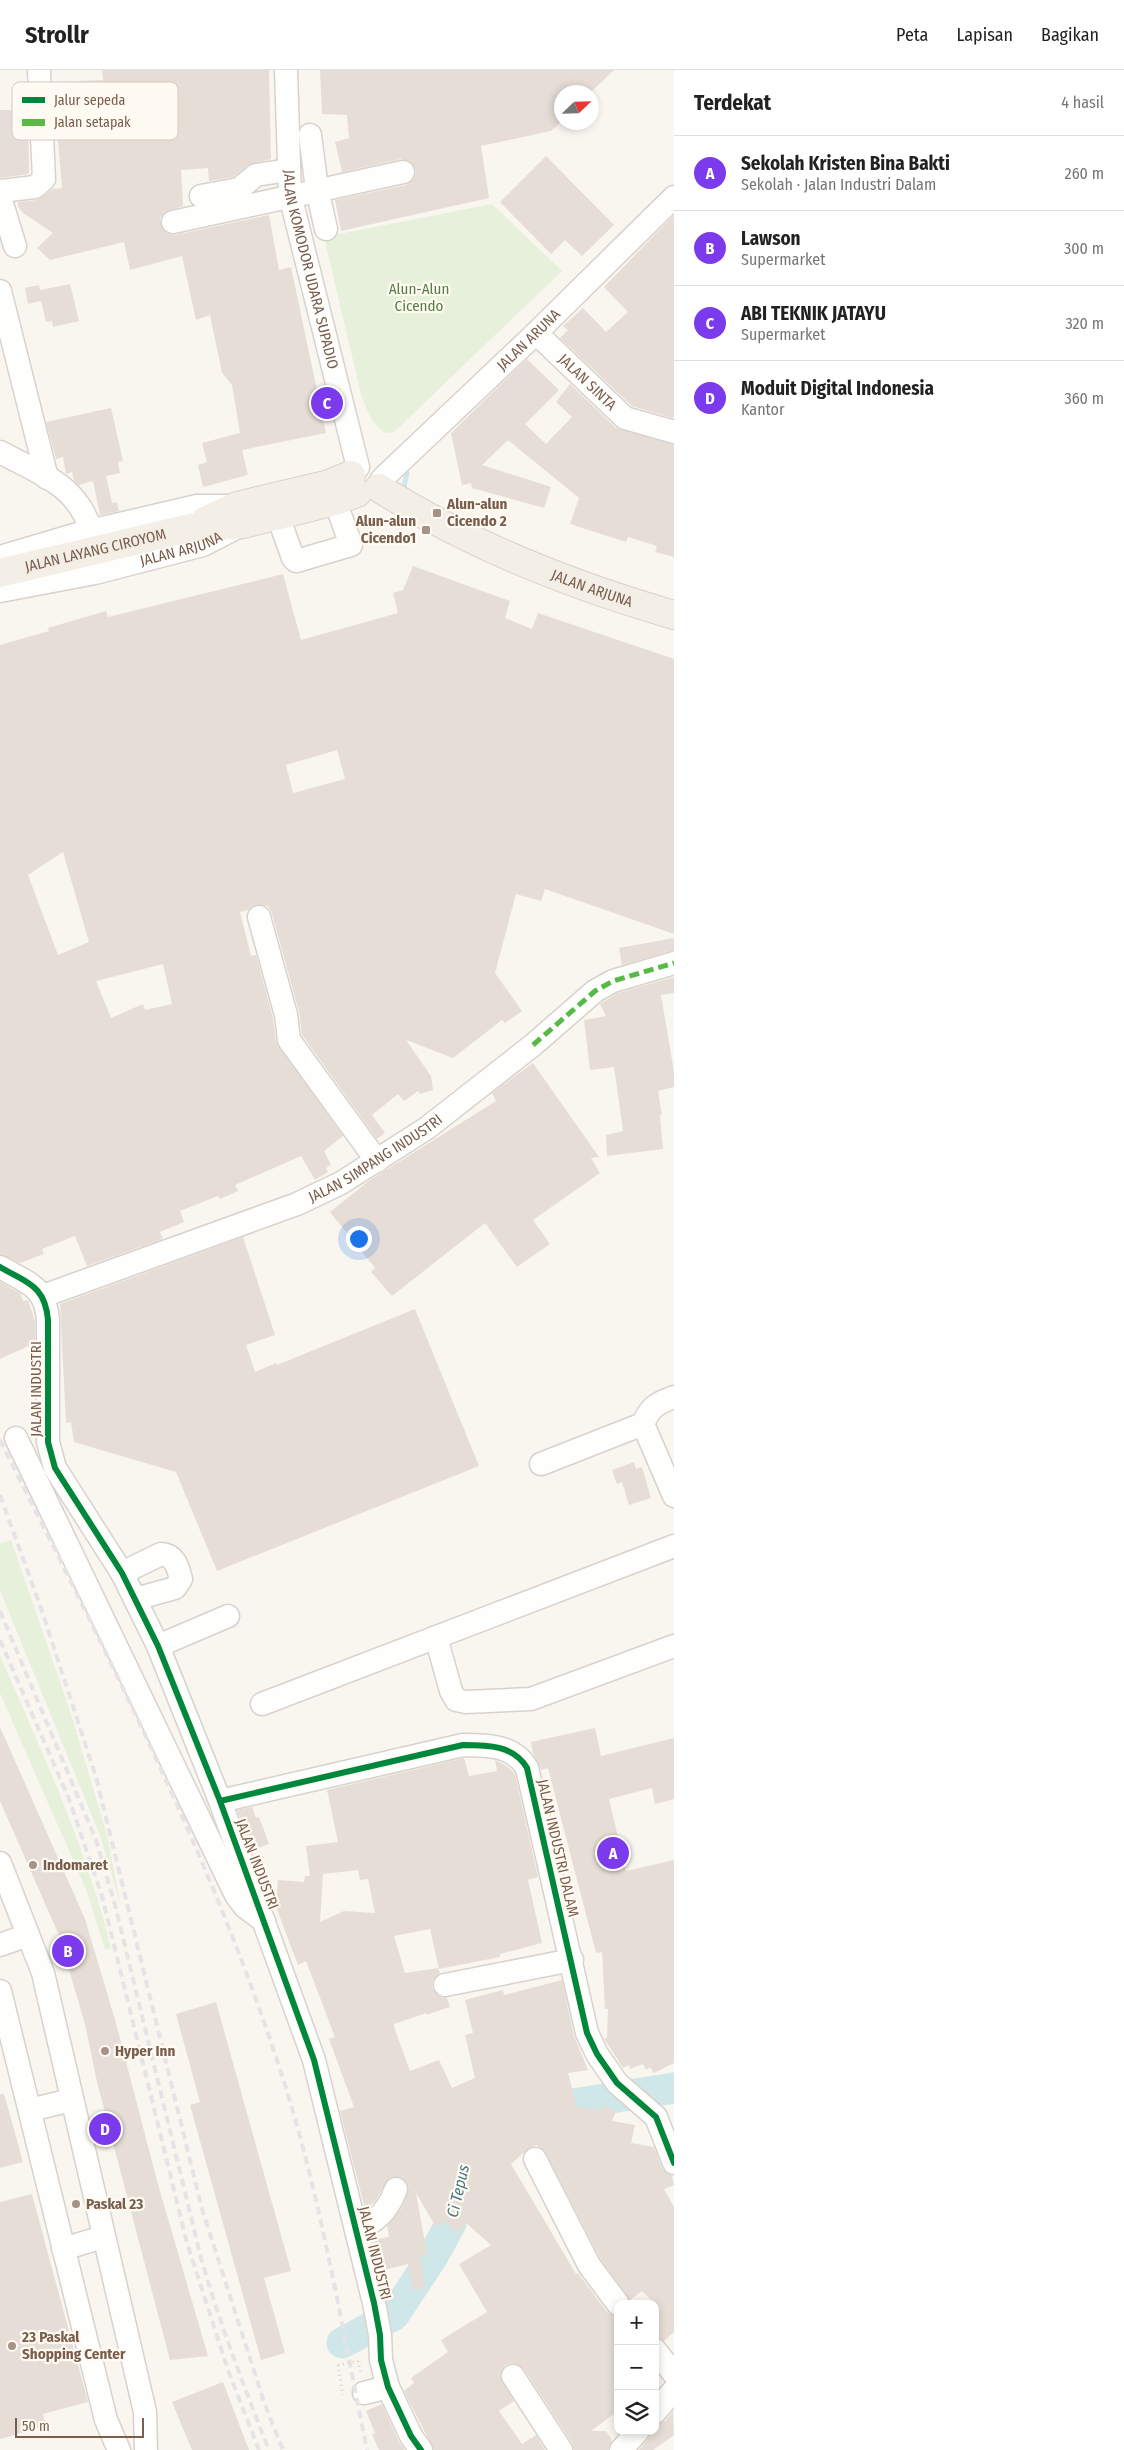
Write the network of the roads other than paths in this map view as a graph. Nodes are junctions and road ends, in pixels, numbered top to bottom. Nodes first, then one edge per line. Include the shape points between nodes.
1 (286, 70) edge
2 (310, 135) dead end
3 (42, 140) edge
4 (288, 170) junction
5 (403, 172) dead end
6 (317, 189) junction
7 (0, 191) edge
8 (290, 195) junction
9 (201, 196) dead end
10 (0, 197) edge
11 (674, 197) edge
12 (173, 222) dead end
13 (326, 229) dead end
14 (15, 246) dead end
15 (0, 291) edge
16 (536, 333) junction
17 (673, 431) edge
18 (0, 452) edge
19 (47, 478) junction
20 (360, 484) junction
21 (240, 515) junction
22 (278, 516) junction
23 (91, 531) junction
24 (0, 557) edge
25 (0, 573) edge
26 (0, 591) edge
27 (674, 615) edge
28 (259, 917) dead end
29 (674, 963) edge
30 (377, 1161) junction
31 (0, 1268) edge
32 (43, 1296) junction
33 (674, 1397) edge
34 (643, 1424) junction
35 (16, 1438) dead end
36 (541, 1464) dead end
37 (674, 1496) edge
38 (674, 1546) edge
39 (122, 1573) junction
40 (135, 1599) junction
41 (228, 1616) dead end
42 (436, 1637) junction
43 (158, 1646) junction
44 (674, 1646) edge
45 (262, 1704) dead end
46 (220, 1801) junction
47 (0, 1863) edge
48 (265, 1921) junction
49 (28, 1935) junction
50 (0, 1945) edge
51 (572, 1960) junction
52 (445, 1985) dead end
53 (0, 1991) edge
54 (71, 2100) junction
55 (30, 2110) junction
56 (535, 2159) dead end
57 (674, 2163) edge
58 (396, 2189) dead end
59 (356, 2230) junction
60 (103, 2237) junction
61 (63, 2249) junction
62 (615, 2300) edge
63 (659, 2355) edge
64 (674, 2374) edge
65 (512, 2376) dead end
66 (388, 2387) junction
67 (674, 2390) edge
68 (354, 2395) road end
69 (659, 2407) edge
70 (634, 2435) edge
71 (119, 2450) edge
72 (146, 2450) edge
73 (421, 2450) edge
74 (561, 2450) edge
75 (621, 2450) edge

1 - 4 street, JALAN KOMODOR UDARA SUPADIO
2 - 6 street
3 - 7 street via 44,179 35,187
4 - 8 street, JALAN KOMODOR UDARA SUPADIO
4 - 9 street via 256,175 239,189
5 - 6 street
6 - 8 street
6 - 13 street
8 - 12 street
8 - 20 street, JALAN KOMODOR UDARA SUPADIO
10 - 14 street
11 - 16 street, JALAN ARUNA
15 - 19 street
16 - 17 street, JALAN SINTA via 625,418
16 - 20 street, JALAN ARUNA
18 - 19 street
19 - 23 street via 67,489 80,503
20 - 21 main road, JALAN ARJUNA via 329,484
20 - 22 main road, JALAN ARJUNA
20 - 22 street, JALAN KOMODOR UDARA SUPADIO via 351,545 296,561
20 - 27 main road, JALAN ARJUNA via 470,540 604,594
21 - 22 main road, JALAN ARJUNA
21 - 23 street, JALAN ARJUNA via 197,506
21 - 25 main road, JALAN LAYANG CIROYOM
21 - 26 street, JALAN ARJUNA via 203,545 95,573
23 - 24 street, JALAN ARJUNA
28 - 30 street via 286,1015 288,1040
29 - 30 street, JALAN SIMPANG INDUSTRI via 613,981 595,991 503,1069 427,1128
30 - 32 street, JALAN SIMPANG INDUSTRI via 297,1204
31 - 32 street
32 - 39 street, JALAN INDUSTRI via 48,1320 50,1454 55,1468
33 - 34 street via 648,1411
34 - 36 street
34 - 37 street
35 - 48 street via 236,1895 245,1907
38 - 42 street
39 - 40 street, JALAN INDUSTRI
39 - 40 street via 161,1554 173,1559 178,1568 181,1579 175,1588
40 - 43 street, JALAN INDUSTRI
41 - 43 street
42 - 44 street via 451,1691 456,1700 466,1702 531,1699
42 - 45 street
43 - 46 street, JALAN INDUSTRI
46 - 48 street, JALAN INDUSTRI
46 - 51 street, JALAN INDUSTRI DALAM via 463,1745 512,1752 527,1768
47 - 49 street
48 - 59 street, JALAN INDUSTRI via 314,2060
49 - 50 street
49 - 54 street via 43,1973
51 - 52 street
51 - 57 street, JALAN INDUSTRI DALAM via 587,2033 597,2054 617,2083 656,2117
53 - 55 street
54 - 55 street
54 - 60 street
55 - 61 street
56 - 62 street via 589,2265
58 - 59 street via 378,2219
59 - 66 street, JALAN INDUSTRI via 374,2303
60 - 61 street
60 - 72 street via 145,2412
61 - 71 street via 106,2420
63 - 64 street
65 - 74 street
66 - 68 street
66 - 73 street, JALAN INDUSTRI
67 - 69 street
70 - 75 street

